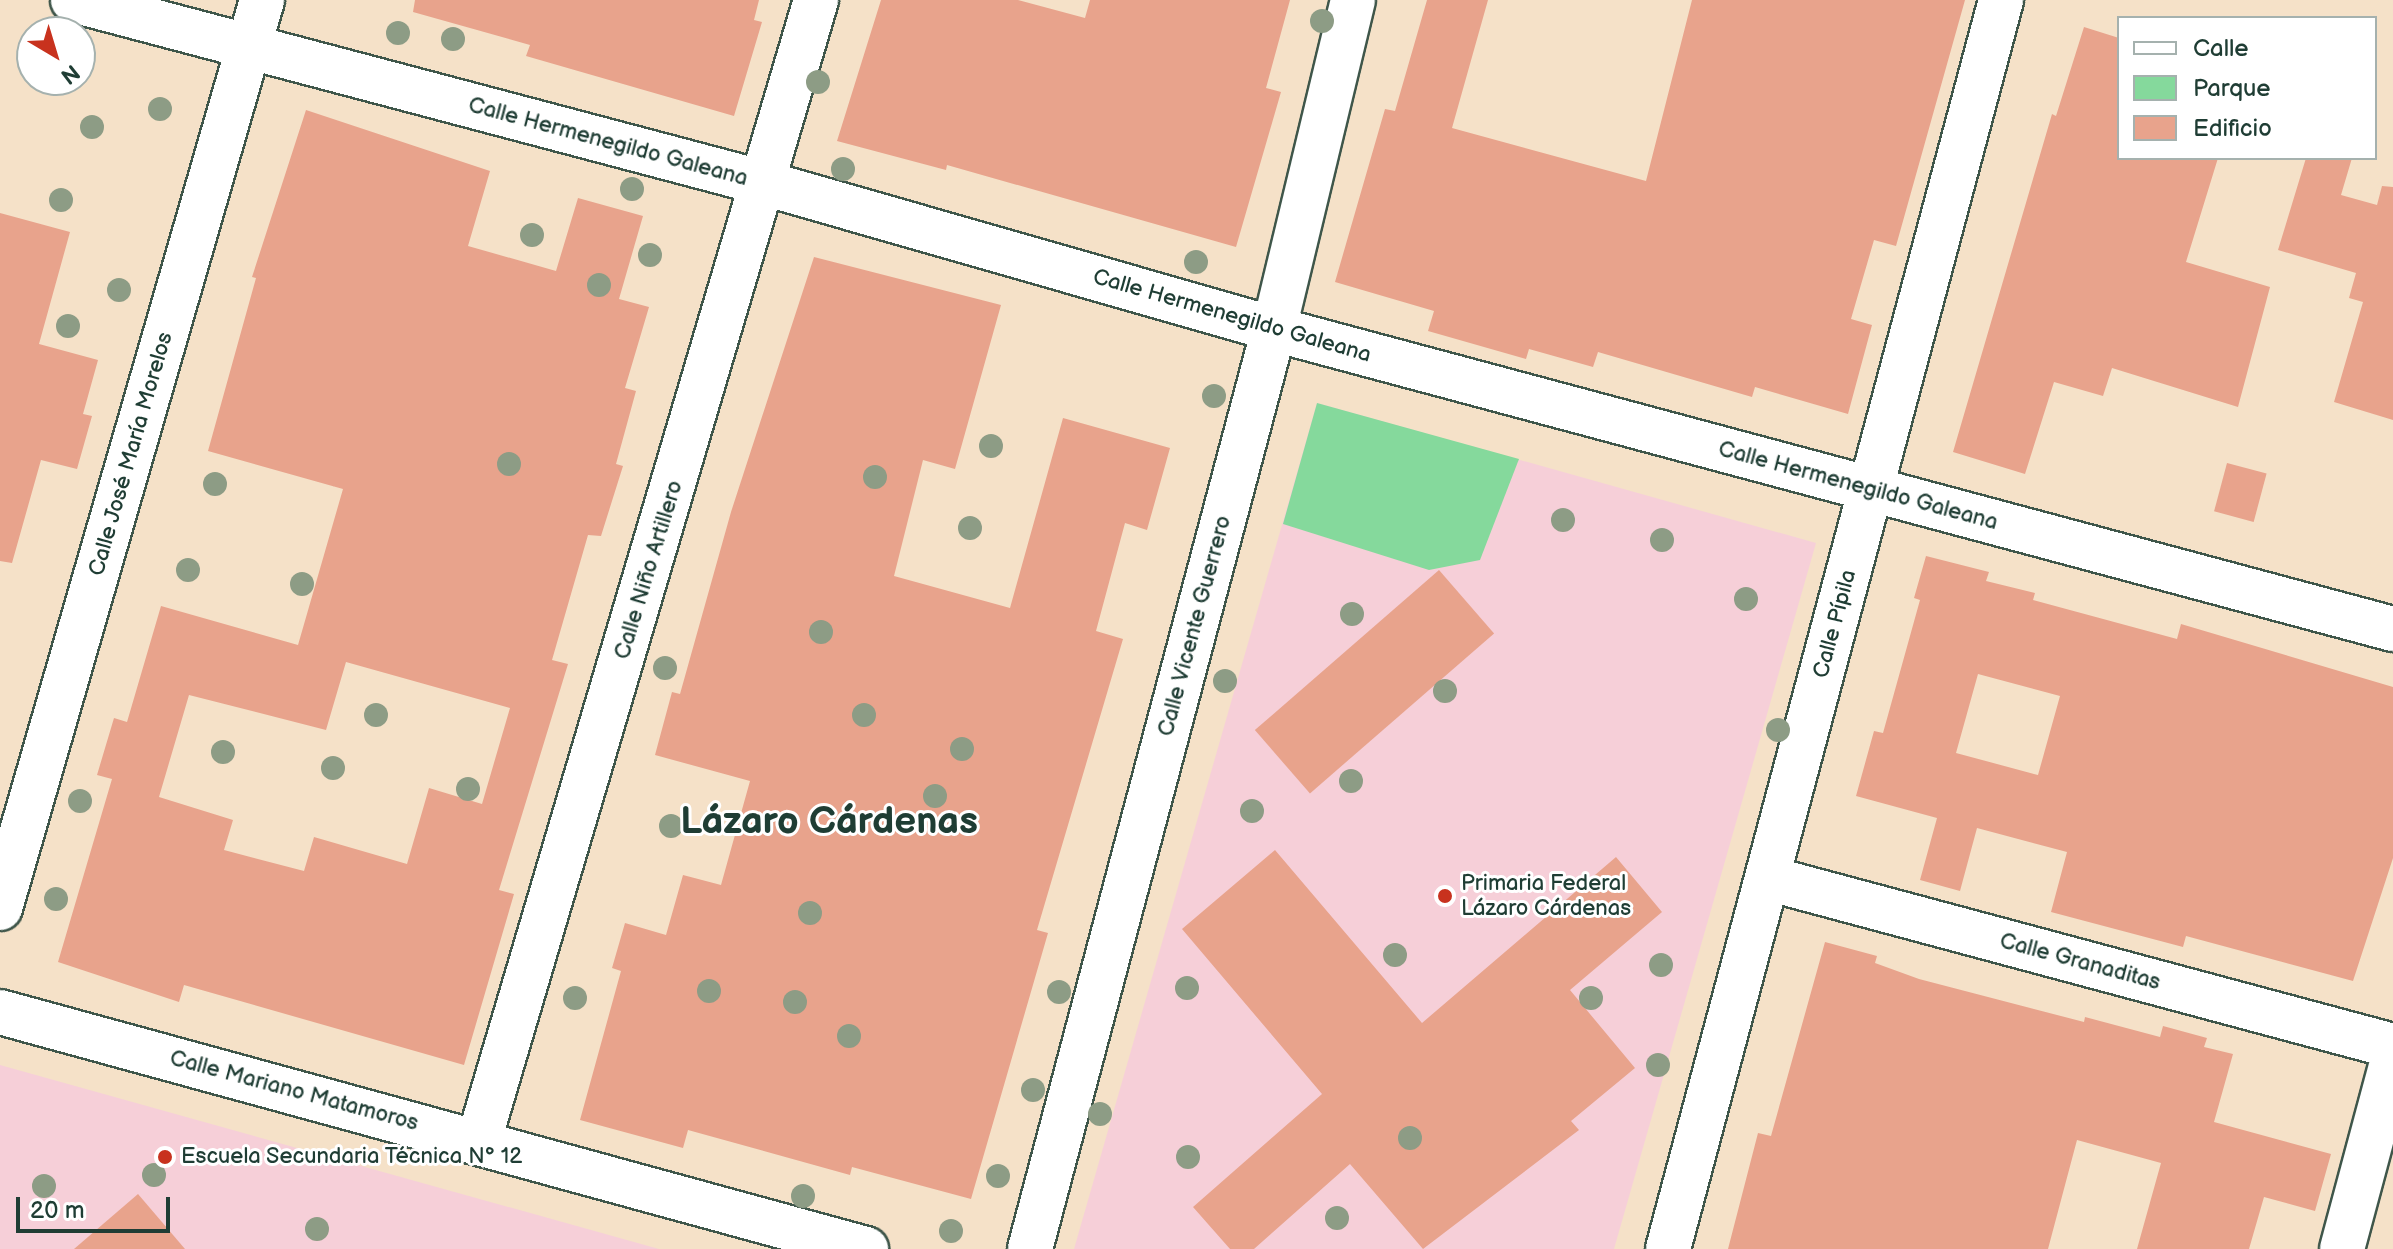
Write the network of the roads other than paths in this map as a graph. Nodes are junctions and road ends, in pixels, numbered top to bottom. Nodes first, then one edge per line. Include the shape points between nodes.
1 (73, 0) edge
2 (262, 0) edge
3 (816, 0) edge
4 (1353, 0) edge
5 (2001, 0) edge
6 (249, 47) junction
7 (764, 183) junction
8 (1274, 329) junction
9 (1871, 489) junction
10 (2393, 629) edge
11 (1767, 878) junction
12 (0, 908) edge
13 (0, 1012) edge
14 (2393, 1046) edge
15 (2393, 1058) edge
16 (479, 1140) junction
17 (866, 1249) edge
18 (1030, 1249) edge
19 (1668, 1249) edge
20 (2342, 1249) edge

1 - 6 street, Calle Hermenegildo Galeana
2 - 6 street, Calle José María Morelos
3 - 7 street, Calle Niño Artillero
4 - 8 street, Calle Vicente Guerrero
5 - 9 street, Calle Pípila
6 - 7 street, Calle Hermenegildo Galeana
6 - 12 street, Calle José María Morelos
7 - 8 street, Calle Hermenegildo Galeana
7 - 16 street, Calle Niño Artillero
8 - 9 street, Calle Hermenegildo Galeana
8 - 18 street, Calle Vicente Guerrero
9 - 10 street, Calle Hermenegildo Galeana
9 - 11 street, Calle Pípila
11 - 14 street, Calle Granaditas
11 - 19 street, Calle Pípila
13 - 16 street, Calle Mariano Matamoros
15 - 20 street
16 - 17 street, Calle Mariano Matamoros

